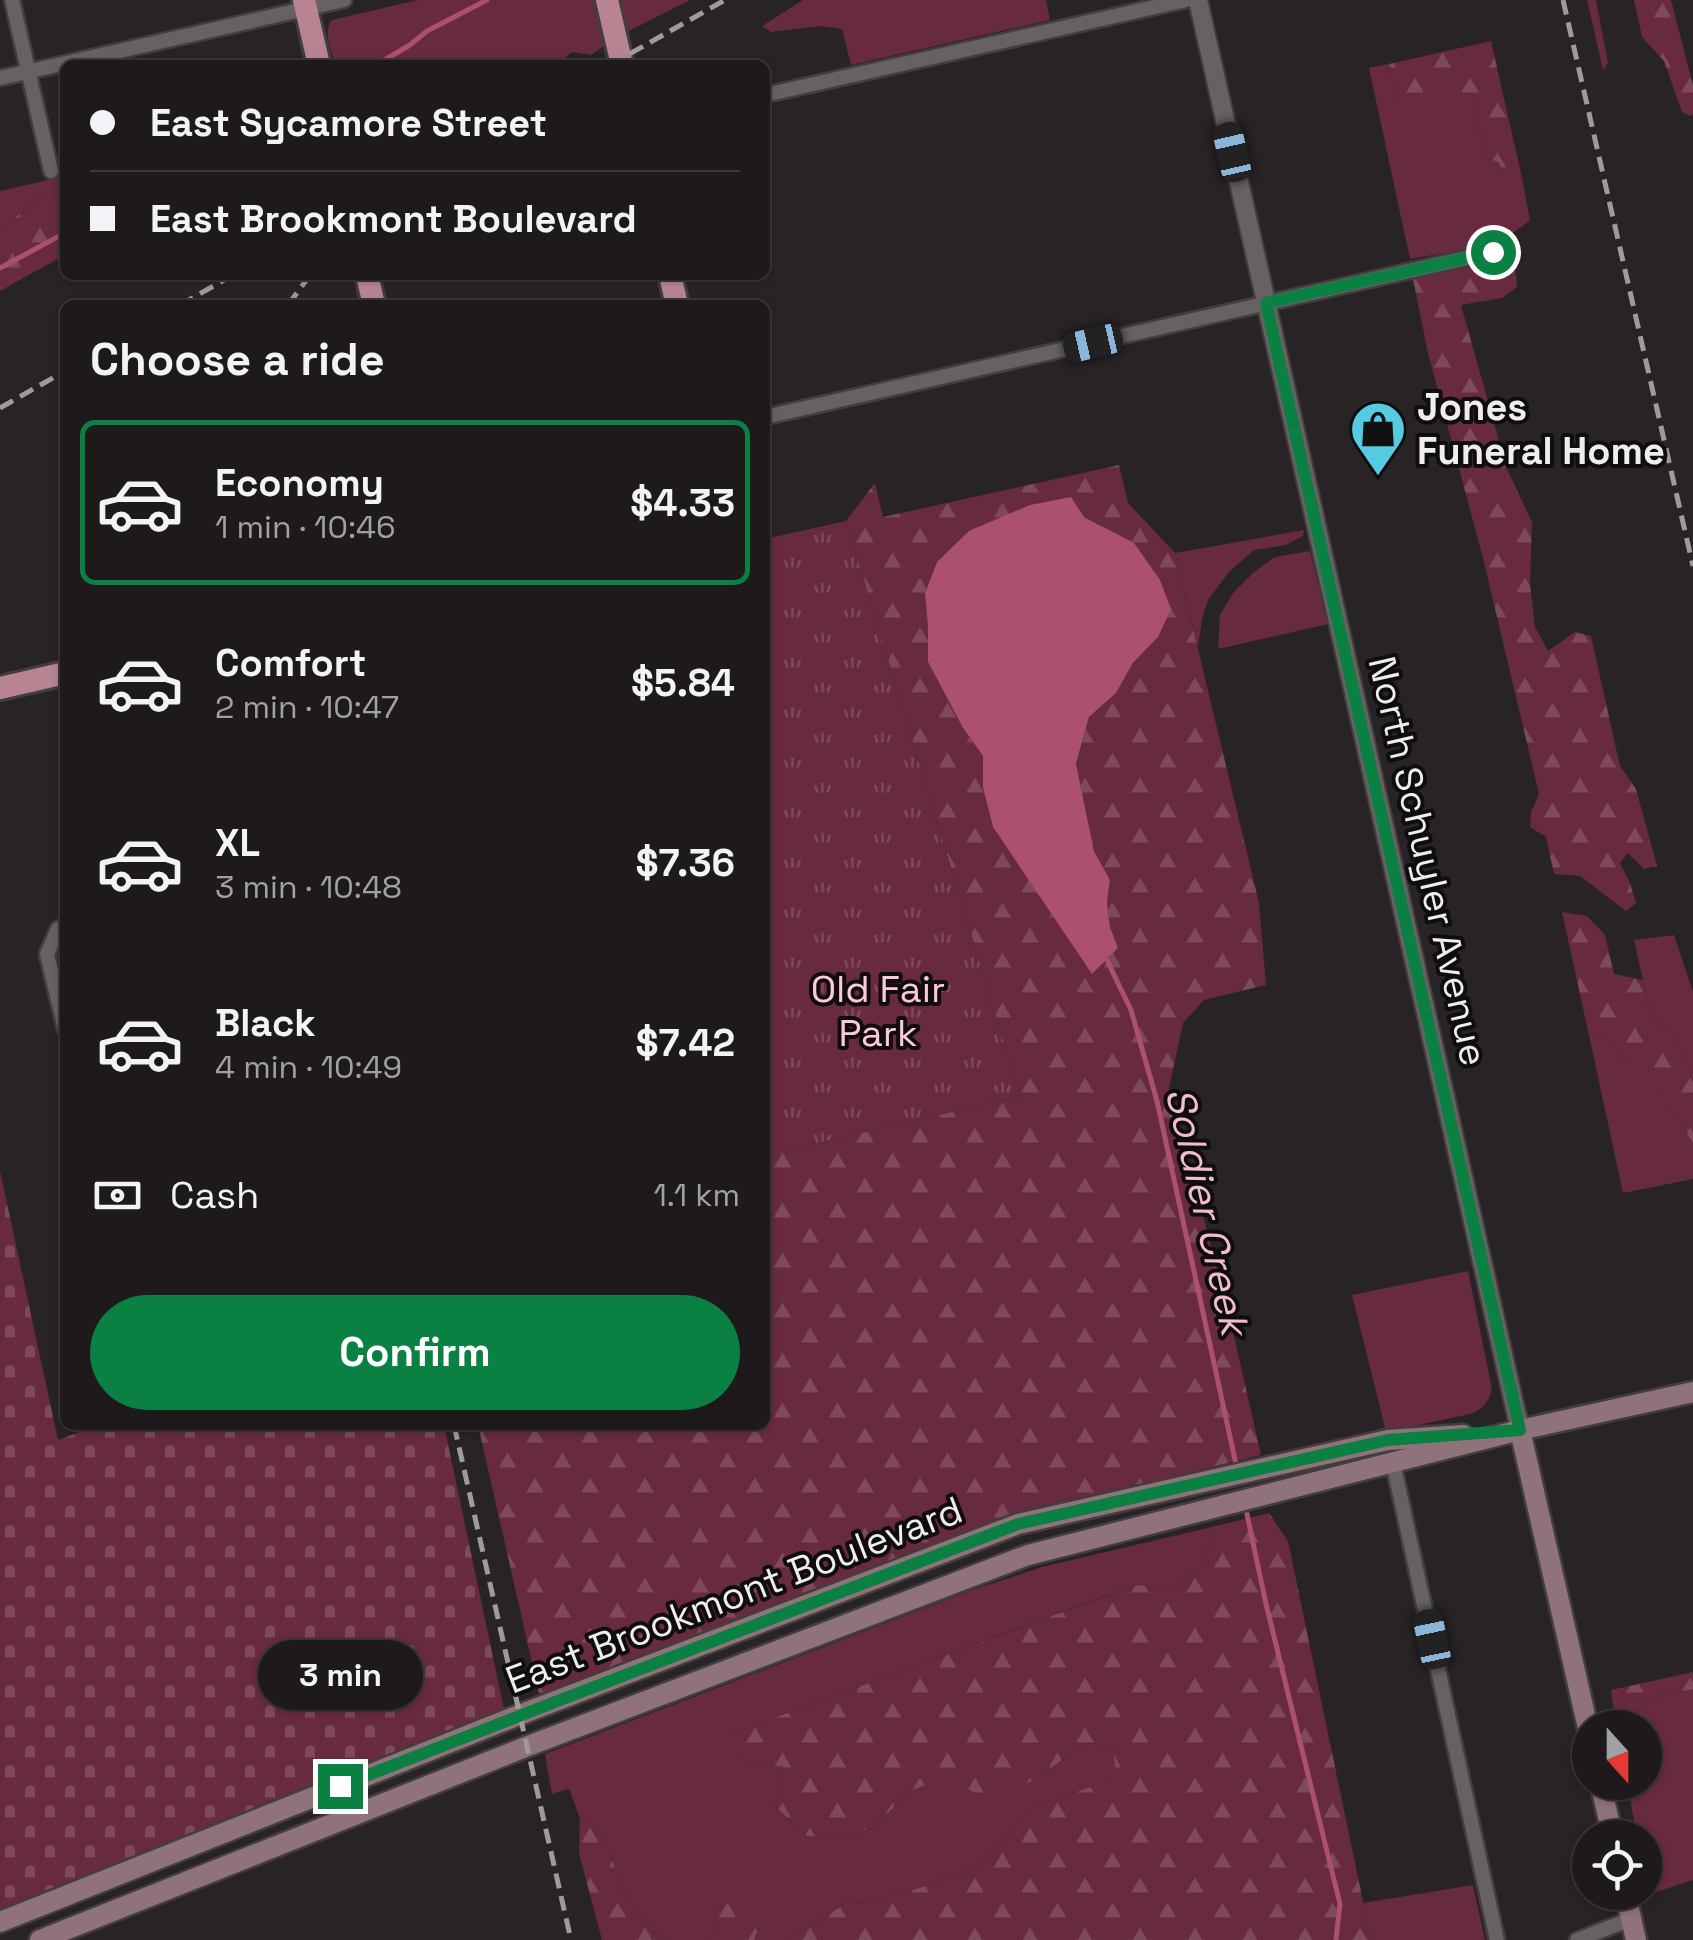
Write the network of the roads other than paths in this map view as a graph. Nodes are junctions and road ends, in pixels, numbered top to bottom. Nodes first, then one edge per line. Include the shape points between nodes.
1 (12, 0) edge
2 (344, 0) edge
3 (607, 0) edge
4 (1186, 0) edge
5 (1198, 0) edge
6 (305, 4) edge
7 (77, 60) edge
8 (319, 60) edge
9 (621, 60) edge
10 (60, 64) edge
11 (28, 72) junction
12 (0, 78) edge
13 (770, 94) edge
14 (51, 172) dead end
15 (1493, 252) dead end
16 (1266, 303) junction
17 (770, 416) edge
18 (60, 674) edge
19 (0, 688) edge
20 (60, 932) edge
21 (60, 1007) edge
22 (1693, 1392) edge
23 (1520, 1430) junction
24 (1394, 1462) junction
25 (1584, 1710) edge
26 (0, 1922) edge
27 (1634, 1930) edge
28 (40, 1940) edge
29 (1497, 1940) edge
30 (1577, 1940) edge

1 - 11 street
2 - 6 street
3 - 9 main road
4 - 13 street
5 - 16 street, North Schuyler Avenue
6 - 7 street
6 - 8 main road
10 - 11 street
11 - 12 street
11 - 14 street
15 - 16 street
16 - 17 street
16 - 23 street, North Schuyler Avenue
18 - 19 main road
20 - 21 street via 48,954
22 - 23 main road, East Brookmont Boulevard
23 - 24 main road, East Brookmont Boulevard
23 - 25 main road, North Schuyler Avenue
23 - 26 main road, East Brookmont Boulevard via 1388,1440 1018,1524
24 - 28 main road, East Brookmont Boulevard via 1028,1555
24 - 29 street
27 - 30 street

